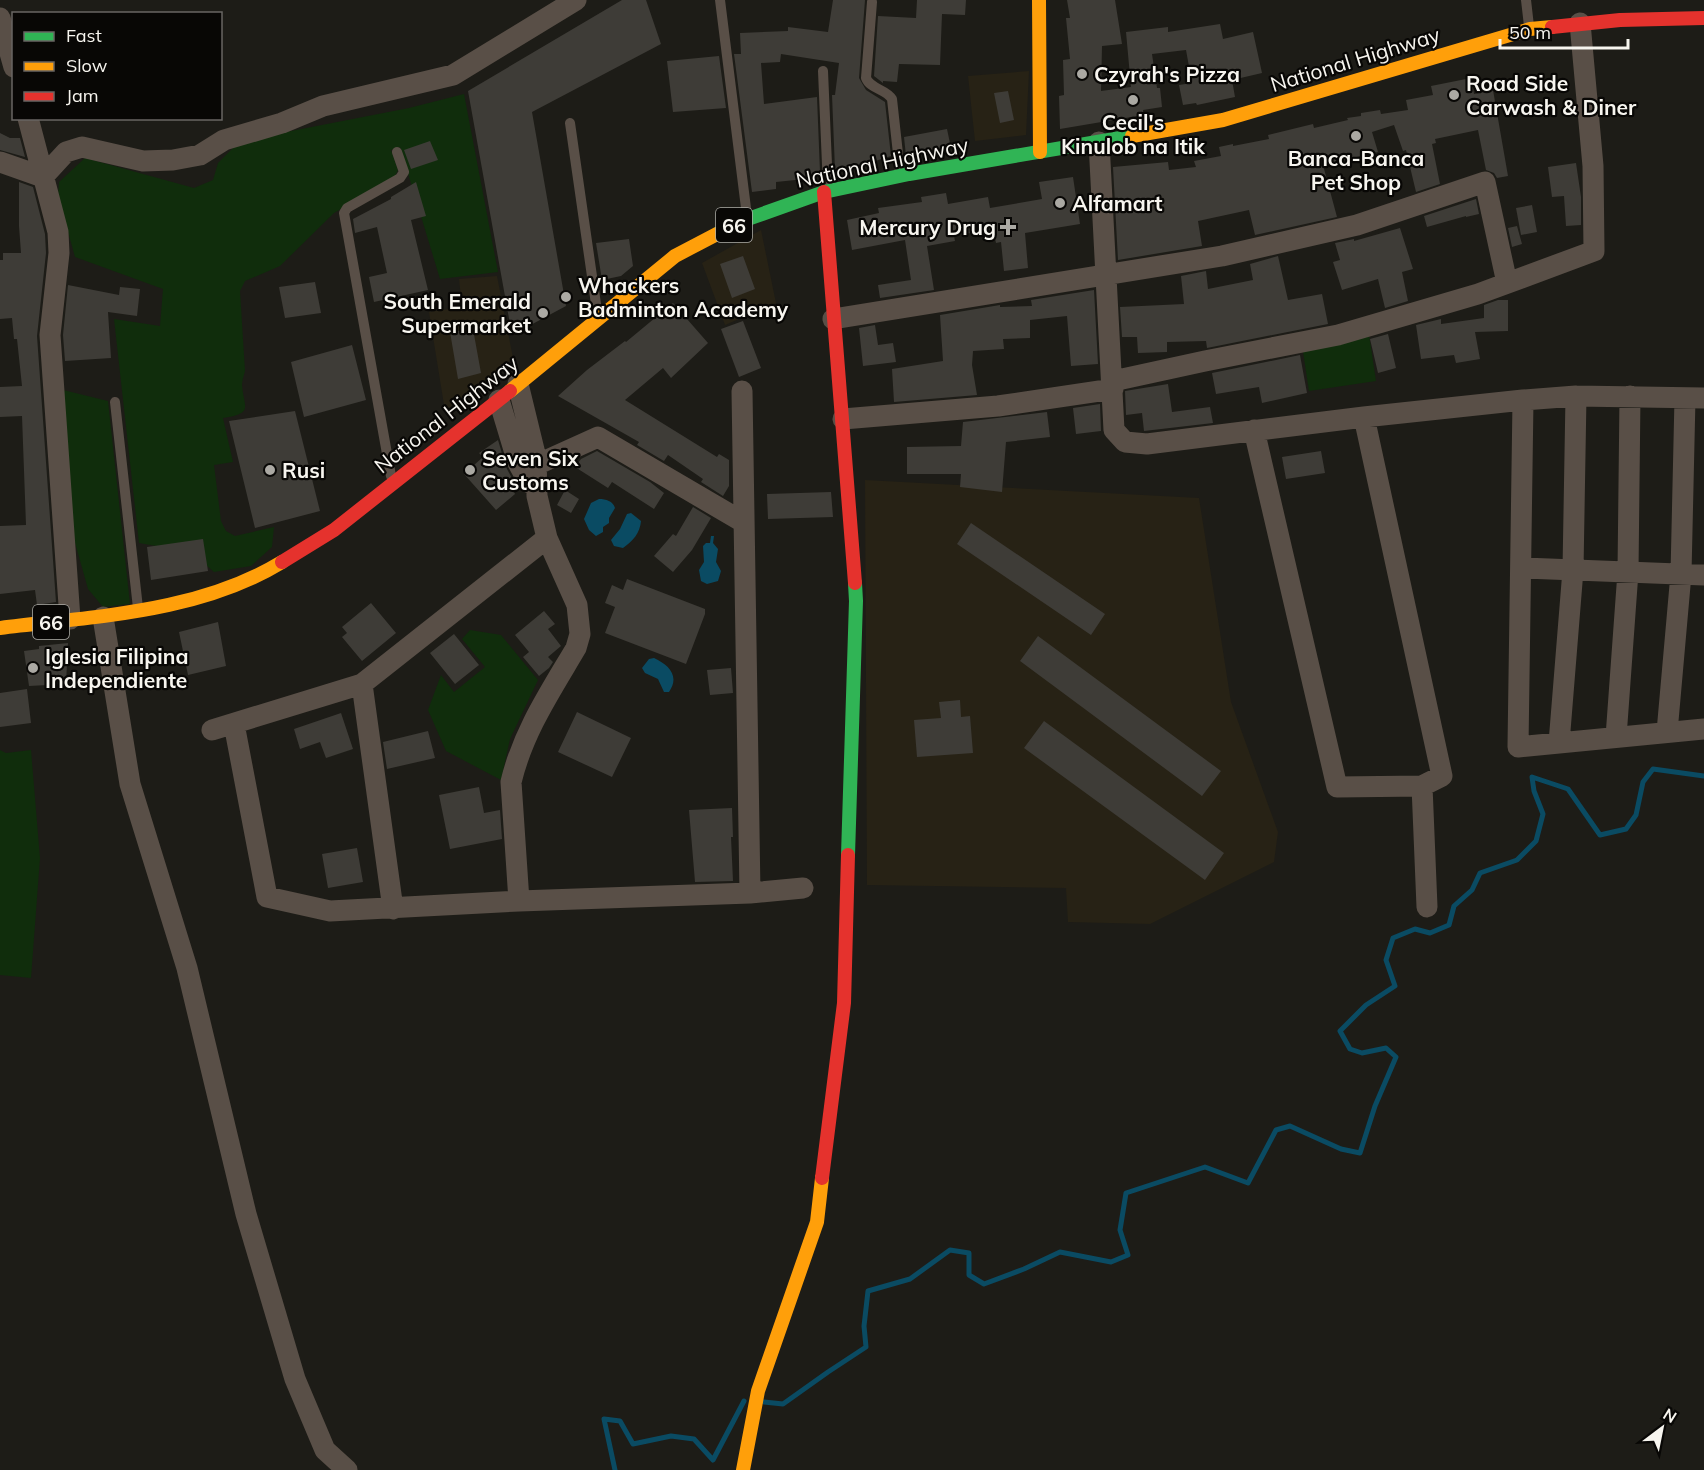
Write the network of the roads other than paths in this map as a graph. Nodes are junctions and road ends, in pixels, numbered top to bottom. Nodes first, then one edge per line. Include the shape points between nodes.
1 (576, 0) edge
2 (720, 0) edge
3 (1039, 0) edge
4 (1526, 0) edge
5 (872, 2) dead end
6 (0, 18) edge
7 (1704, 18) edge
8 (1580, 23) junction
9 (1530, 29) junction
10 (12, 60) edge
11 (823, 71) dead end
12 (29, 120) edge
13 (570, 123) dead end
14 (1099, 142) junction
15 (397, 152) dead end
16 (1040, 152) junction
17 (0, 162) edge
18 (901, 176) junction
19 (44, 177) junction
20 (826, 192) junction
21 (748, 219) junction
22 (1107, 276) junction
23 (1507, 283) junction
24 (598, 317) junction
25 (833, 319) junction
26 (519, 384) junction
27 (1113, 385) junction
28 (742, 391) dead end
29 (1576, 396) junction
30 (1630, 396) junction
31 (1695, 398) edge
32 (499, 400) junction
33 (1523, 400) junction
34 (116, 402) dead end
35 (1364, 417) junction
36 (843, 419) junction
37 (1254, 430) junction
38 (530, 469) junction
39 (393, 482) junction
40 (743, 522) junction
41 (548, 538) junction
42 (1521, 568) junction
43 (1573, 570) junction
44 (1628, 572) junction
45 (1682, 574) junction
46 (1704, 574) edge
47 (138, 611) junction
48 (103, 616) junction
49 (70, 619) junction
50 (0, 628) edge
51 (362, 684) junction
52 (234, 724) junction
53 (1704, 729) edge
54 (212, 730) dead end
55 (1667, 732) junction
56 (1616, 737) junction
57 (1559, 743) junction
58 (1422, 786) junction
59 (803, 888) dead end
60 (750, 893) junction
61 (519, 901) junction
62 (1427, 907) dead end
63 (393, 909) junction
64 (347, 1470) edge
65 (743, 1470) edge

1 - 19 street via 453,75 323,106 224,140 200,155 143,161 82,147 66,152
2 - 21 lane
3 - 16 main road
4 - 9 lane
5 - 18 lane via 866,78 892,99
6 - 10 street
7 - 8 main road, National Highway / 66
8 - 9 main road, National Highway / 66
8 - 23 street via 1593,166 1594,251
9 - 14 main road, National Highway / 66 via 1223,120
11 - 20 lane
12 - 19 street
13 - 24 lane
14 - 16 main road, National Highway / 66
14 - 22 street
15 - 39 lane via 404,172 400,178 344,213
16 - 18 main road, National Highway / 66
17 - 19 street
18 - 20 main road, National Highway / 66
19 - 49 street via 58,232 50,335
20 - 21 main road, National Highway / 66
20 - 25 main road
21 - 24 main road, National Highway / 66 via 675,256
22 - 23 street via 1222,256 1357,225 1485,182
22 - 25 street
22 - 27 street
23 - 27 street via 1338,335 1205,361
24 - 26 main road, National Highway / 66
25 - 36 main road
26 - 32 main road, National Highway / 66
26 - 38 street
27 - 36 street via 998,406
27 - 37 street via 1114,430 1125,442 1147,444
28 - 40 street
29 - 30 street
29 - 33 street
29 - 43 street
30 - 31 street
30 - 44 street
31 - 45 street
32 - 38 street via 518,464
32 - 39 main road, National Highway / 66
33 - 35 street
33 - 42 street
34 - 47 lane
35 - 37 street
35 - 58 street via 1442,776
36 - 65 main road via 856,601 844,1003 817,1222 758,1391
37 - 58 street via 1337,787
38 - 40 street via 598,437
38 - 41 street
39 - 47 main road, National Highway / 66 via 334,530 257,577 216,593
40 - 60 street
41 - 51 street
41 - 61 street via 577,605 580,634 576,648 529,730 511,782
42 - 43 street
42 - 57 street via 1518,747
43 - 44 street
43 - 57 street
44 - 45 street
44 - 56 street
45 - 46 street
45 - 55 street
47 - 48 main road, National Highway / 66
48 - 49 main road, National Highway / 66
48 - 64 street via 130,784 187,968 246,1214 295,1379 325,1450
49 - 50 main road, National Highway / 66
51 - 52 street
51 - 63 street
52 - 54 street
52 - 63 street via 267,897 330,911
53 - 55 street
55 - 56 street
56 - 57 street
58 - 62 street
59 - 60 street
60 - 61 street
61 - 63 street

